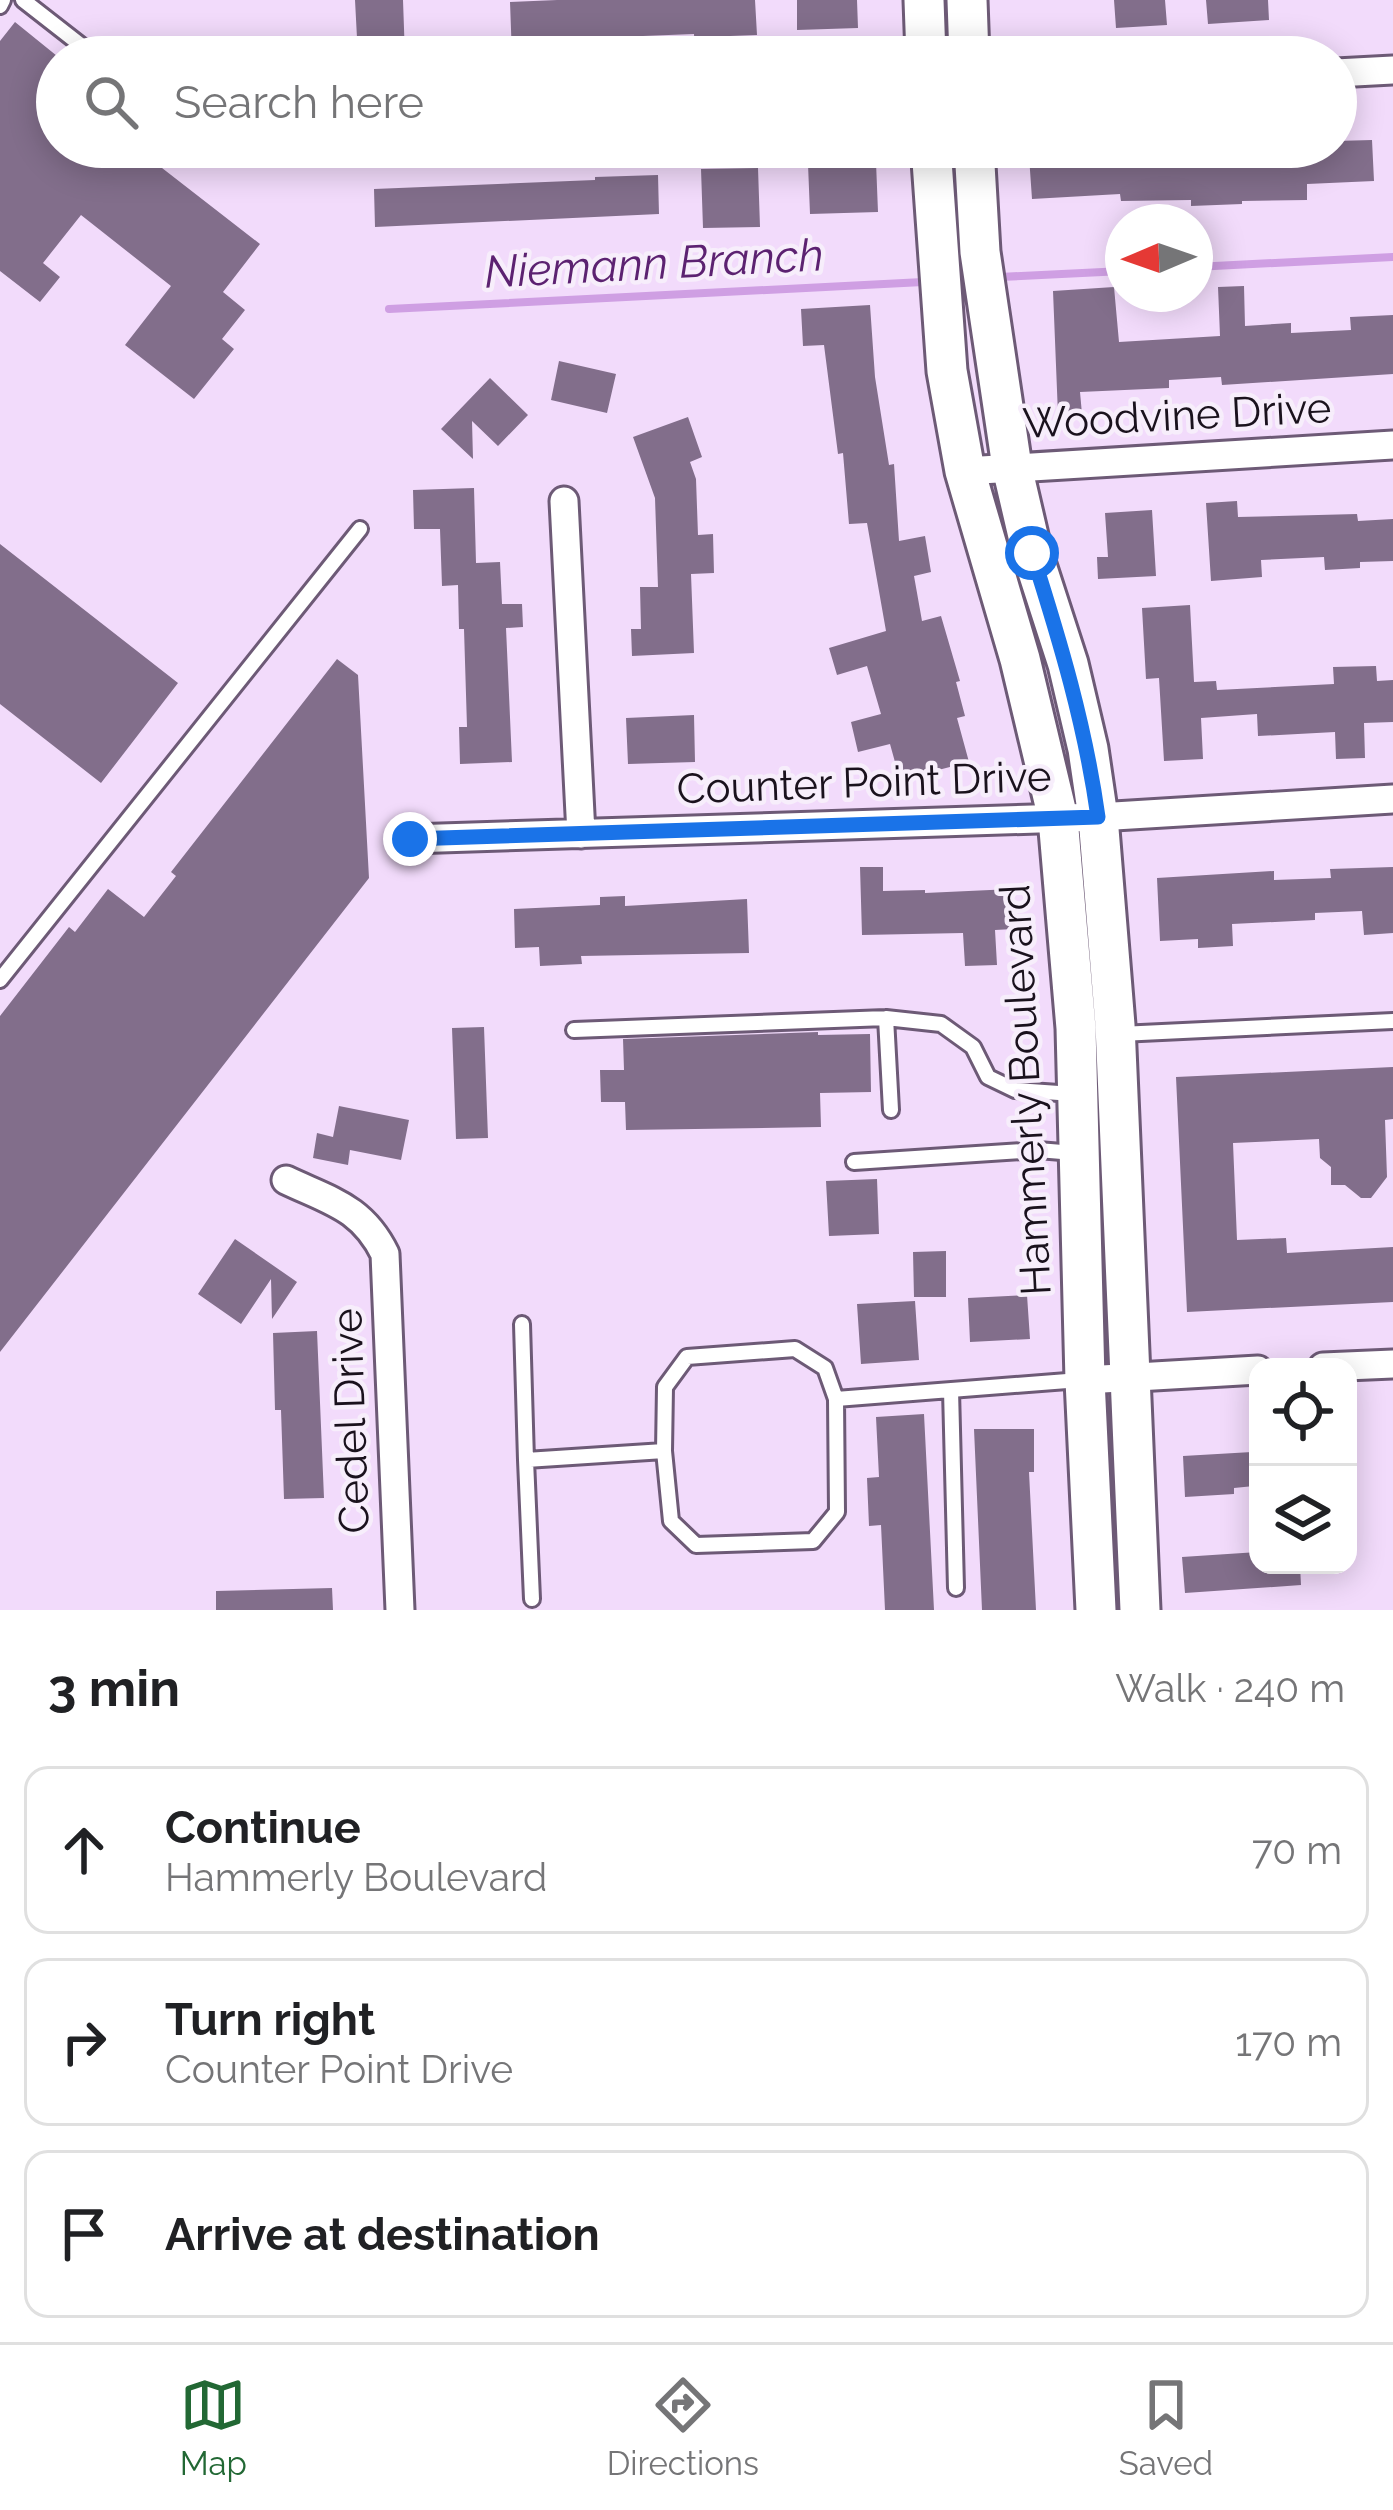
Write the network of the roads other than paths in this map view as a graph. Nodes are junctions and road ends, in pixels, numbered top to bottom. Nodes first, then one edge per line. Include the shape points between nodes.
1 (23, 0) edge
2 (923, 0) edge
3 (967, 0) edge
4 (69, 36) edge
5 (925, 36) edge
6 (968, 36) edge
7 (1393, 70) edge
8 (1357, 72) edge
9 (932, 168) edge
10 (975, 168) edge
11 (1393, 445) edge
12 (1012, 467) junction
13 (965, 471) junction
14 (564, 501) dead end
15 (359, 529) dead end
16 (1393, 799) edge
17 (1098, 817) junction
18 (1058, 818) junction
19 (581, 834) junction
20 (410, 839) dead end
21 (0, 980) edge
22 (886, 1018) junction
23 (1393, 1021) edge
24 (574, 1030) dead end
25 (1115, 1034) junction
26 (1078, 1095) junction
27 (891, 1110) dead end
28 (1079, 1154) junction
29 (854, 1162) dead end
30 (286, 1180) dead end
31 (522, 1324) dead end
32 (1393, 1364) edge
33 (1357, 1366) edge
34 (1249, 1370) edge
35 (1130, 1376) junction
36 (1085, 1380) junction
37 (951, 1390) junction
38 (836, 1399) junction
39 (664, 1451) junction
40 (526, 1460) junction
41 (956, 1588) dead end
42 (532, 1599) dead end
43 (400, 1610) edge
44 (1096, 1610) edge
45 (1140, 1610) edge

1 - 4 lane
2 - 5 main road
3 - 6 main road
7 - 8 street
9 - 13 main road, Hammerly Boulevard via 947,371
10 - 12 main road
11 - 12 street, Woodvine Drive
12 - 13 street, Woodvine Drive
12 - 17 main road via 1068,664
13 - 18 main road, Hammerly Boulevard
14 - 19 street
15 - 21 lane
16 - 17 street, Counter Point Drive
17 - 18 street, Counter Point Drive
17 - 25 main road
18 - 19 street, Counter Point Drive
18 - 26 main road, Hammerly Boulevard
19 - 20 street, Counter Point Drive
22 - 24 lane
22 - 26 lane via 941,1024 973,1047 988,1076 1015,1090
22 - 27 lane
23 - 25 lane
25 - 35 main road
26 - 28 main road, Hammerly Boulevard
28 - 29 lane
28 - 36 main road, Hammerly Boulevard
30 - 43 street, Cedel Drive via 358,1215 385,1253
31 - 40 lane
32 - 33 street
34 - 35 street
35 - 36 street
35 - 45 main road
36 - 37 lane
36 - 44 main road, Hammerly Boulevard
37 - 38 lane
37 - 41 lane
38 - 39 lane via 826,1368 795,1349 687,1357 665,1387
38 - 39 lane via 837,1512 813,1541 696,1545 671,1521
39 - 40 lane
40 - 42 lane

